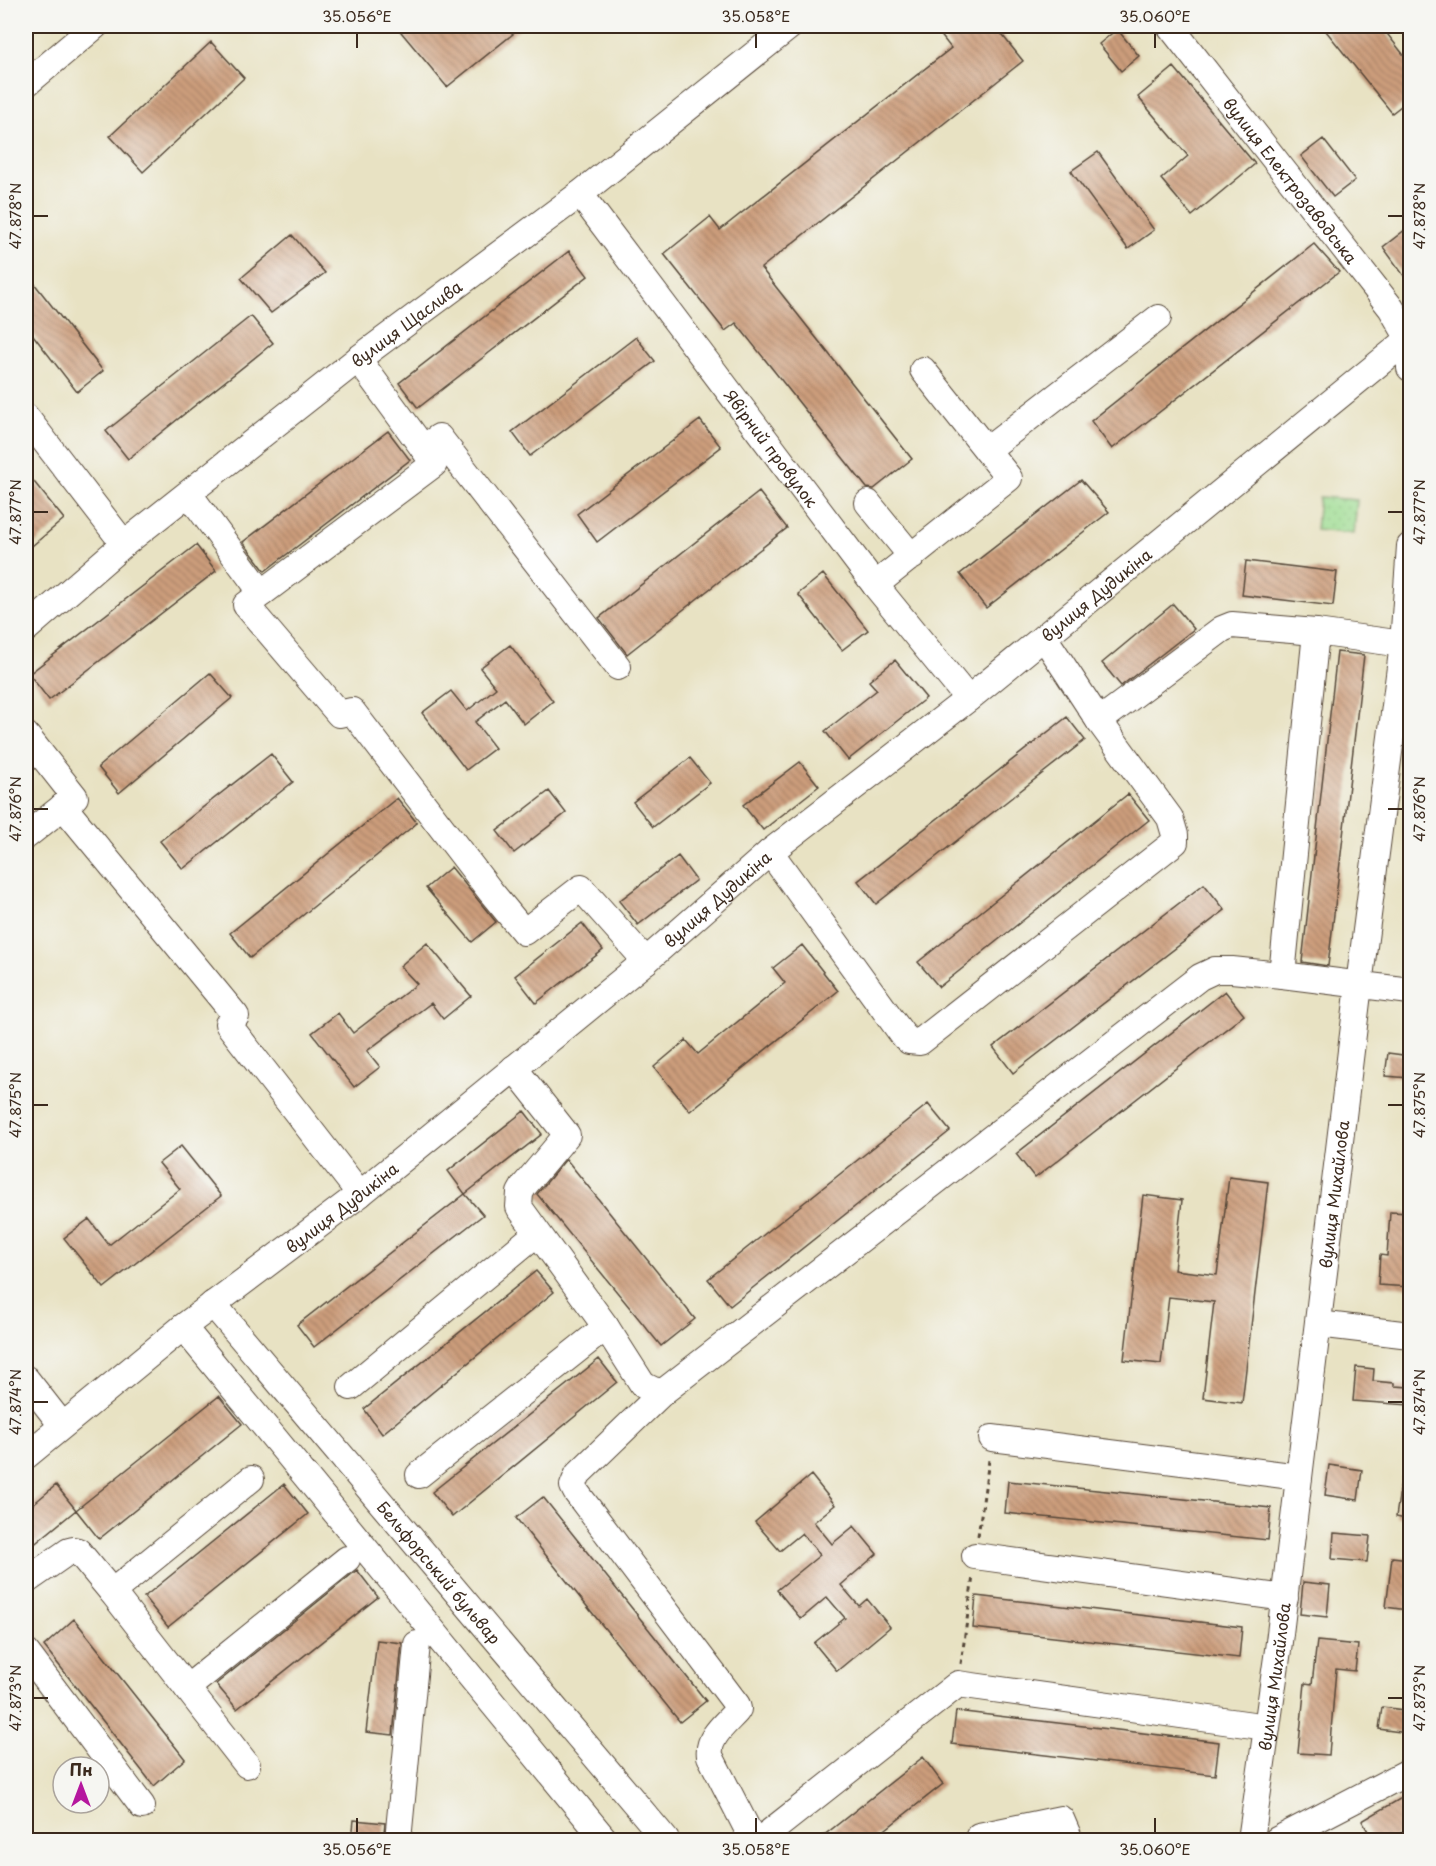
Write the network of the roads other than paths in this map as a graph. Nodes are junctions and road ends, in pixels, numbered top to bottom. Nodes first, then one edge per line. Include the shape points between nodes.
1 (95, 26) edge
2 (790, 26) edge
3 (1170, 26) edge
4 (26, 84) edge
5 (580, 194) junction
6 (1158, 318) dead end
7 (1409, 338) edge
8 (358, 359) junction
9 (1410, 368) edge
10 (923, 370) dead end
11 (26, 417) edge
12 (423, 448) junction
13 (987, 450) junction
14 (189, 494) junction
15 (868, 503) dead end
16 (124, 544) junction
17 (1410, 546) edge
18 (912, 557) junction
19 (875, 585) junction
20 (262, 593) junction
21 (26, 628) edge
22 (1316, 632) junction
23 (1044, 637) junction
24 (1403, 644) junction
25 (618, 667) dead end
26 (968, 699) junction
27 (1099, 721) junction
28 (26, 735) edge
29 (63, 806) junction
30 (26, 836) edge
31 (770, 852) junction
32 (646, 961) junction
33 (1282, 975) junction
34 (1359, 985) junction
35 (1410, 991) edge
36 (514, 1068) junction
37 (360, 1194) junction
38 (537, 1233) junction
39 (213, 1304) junction
40 (1318, 1324) junction
41 (183, 1327) junction
42 (606, 1327) junction
43 (1410, 1335) edge
44 (26, 1379) edge
45 (351, 1387) dead end
46 (663, 1392) junction
47 (62, 1425) junction
48 (992, 1438) dead end
49 (26, 1456) edge
50 (419, 1475) dead end
51 (1299, 1477) junction
52 (251, 1479) dead end
53 (975, 1556) dead end
54 (346, 1559) dead end
55 (26, 1581) edge
56 (112, 1592) junction
57 (1285, 1598) junction
58 (417, 1644) dead end
59 (26, 1652) edge
60 (187, 1688) junction
61 (1267, 1727) junction
62 (247, 1765) dead end
63 (1410, 1771) edge
64 (142, 1806) dead end
65 (979, 1836) dead end
66 (398, 1840) edge
67 (605, 1840) edge
68 (666, 1840) edge
69 (753, 1840) edge
70 (760, 1840) edge
71 (1070, 1840) edge
72 (1251, 1840) edge
73 (1277, 1840) edge

1 - 4 street
2 - 5 street, вулиця Щаслива
3 - 7 street, вулиця Електрозаводська via 1391,308
5 - 8 street, вулиця Щаслива
5 - 19 street, Явірний провулок
6 - 13 street
7 - 9 street
7 - 23 street, вулиця Дудикіна
8 - 12 street
8 - 14 street, вулиця Щаслива
10 - 13 street
11 - 16 street
12 - 20 street via 434,464
12 - 25 street via 439,437
13 - 18 street via 1009,478
14 - 16 street, вулиця Щаслива
14 - 20 street
15 - 18 street
16 - 21 street, вулиця Щаслива
17 - 24 street, вулиця Михайлова
18 - 19 street
19 - 26 street, Явірний провулок
20 - 32 street via 246,605 339,714 352,711 524,932 581,888
22 - 24 street
22 - 27 street via 1232,625 1222,629
22 - 33 street
23 - 26 street, вулиця Дудикіна
23 - 27 street
24 - 34 street, вулиця Михайлова
26 - 31 street, вулиця Дудикіна
27 - 31 street via 1170,818 1175,842 920,1042 909,1041 902,1034
28 - 29 street via 75,797
29 - 30 street
29 - 37 street via 236,1016 228,1024
31 - 32 street, вулиця Дудикіна
32 - 36 street, вулиця Дудикіна
33 - 34 street
33 - 46 street via 1215,970 1200,977
34 - 35 street
34 - 40 street, вулиця Михайлова
36 - 37 street, вулиця Дудикіна
36 - 38 street via 567,1134 520,1193 519,1207
37 - 39 street, вулиця Дудикіна
38 - 42 street
38 - 45 street
39 - 41 street, вулиця Дудикіна
39 - 68 street, Бельфорський бульвар
40 - 43 street
40 - 51 street, вулиця Михайлова
41 - 47 street, вулиця Дудикіна
41 - 67 street
42 - 46 street via 643,1385
42 - 50 street
44 - 47 street
46 - 69 street via 578,1474 573,1486 737,1705 709,1749
47 - 49 street, вулиця Дудикіна
48 - 51 street
51 - 57 street, вулиця Михайлова
52 - 56 street
53 - 57 street
54 - 60 street
55 - 56 street via 73,1550
56 - 60 street
57 - 61 street, вулиця Михайлова
58 - 66 street
59 - 64 street
60 - 62 street
61 - 70 street via 958,1684
61 - 72 street, вулиця Михайлова
63 - 73 street
65 - 71 street via 1061,1819

